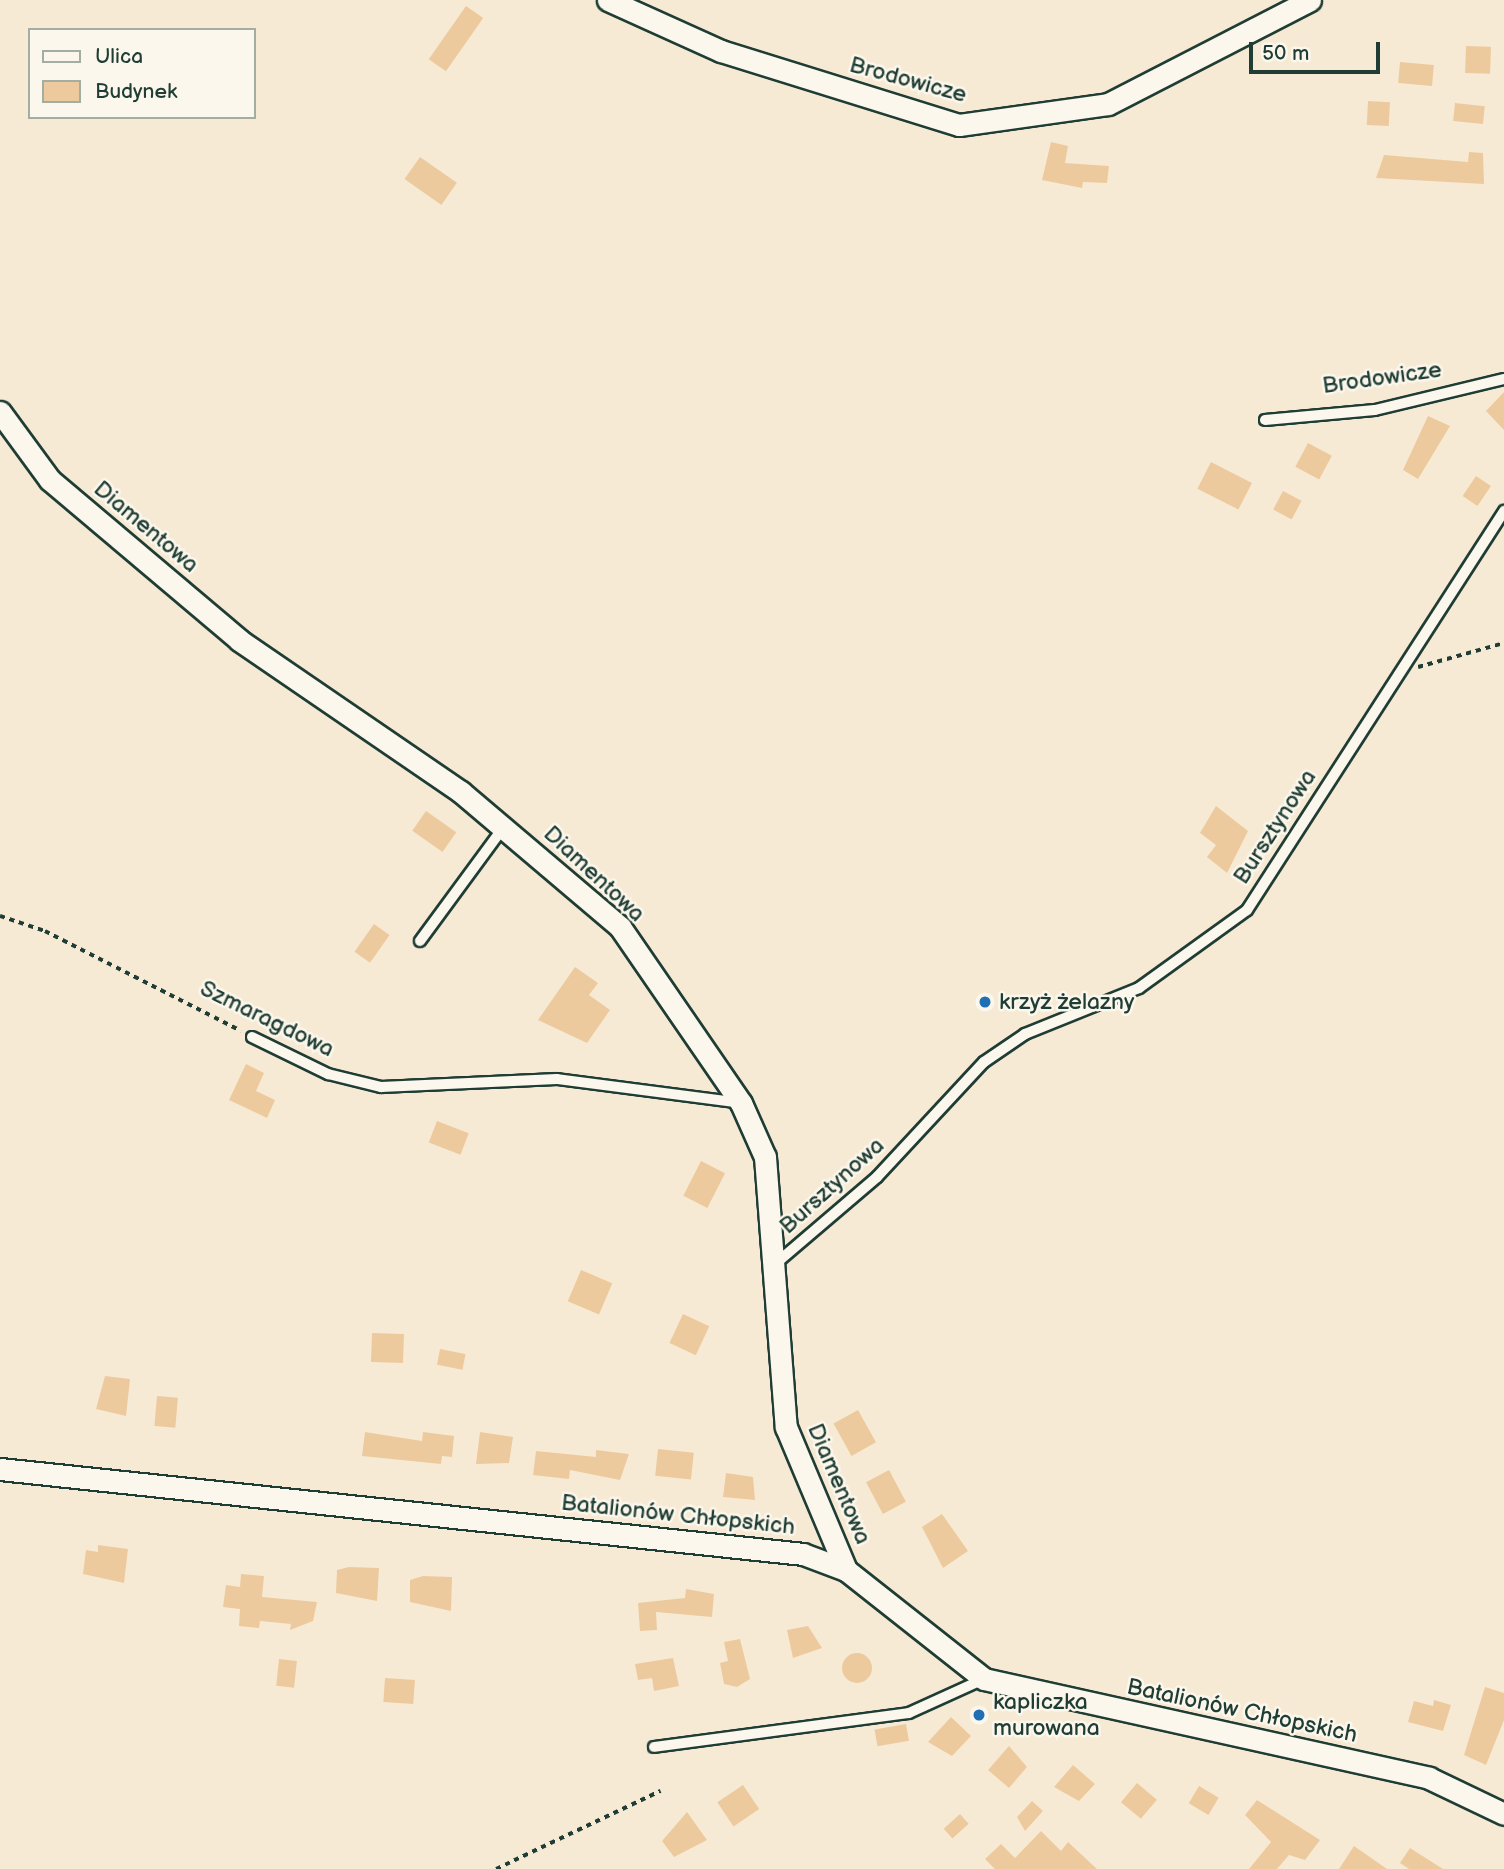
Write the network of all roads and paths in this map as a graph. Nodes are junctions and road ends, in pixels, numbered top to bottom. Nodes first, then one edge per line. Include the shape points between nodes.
1 (608, 0) edge
2 (1310, 0) edge
3 (1504, 379) edge
4 (0, 412) edge
5 (1265, 420) dead end
6 (1504, 511) edge
7 (1504, 643) edge
8 (1396, 673) junction
9 (503, 828) junction
10 (0, 916) edge
11 (420, 941) dead end
12 (253, 1037) joint
13 (741, 1103) junction
14 (774, 1265) junction
15 (0, 1469) edge
16 (846, 1570) junction
17 (984, 1679) junction
18 (654, 1746) dead end
19 (660, 1791) dead end
20 (1504, 1814) edge
21 (496, 1869) edge

1 - 2 street, Brodowicze via 722,51 959,125 1108,104
3 - 5 lane, Brodowicze via 1375,410
4 - 9 street, Diamentowa via 50,480 239,640
6 - 8 lane, Bursztynowa
7 - 8 path
8 - 14 lane, Bursztynowa via 1273,876 1220,935 1139,988 1025,1034 984,1062 877,1177
9 - 11 lane
9 - 13 street, Diamentowa via 620,927
10 - 12 path, Szmaragdowa via 46,931
12 - 13 lane, Szmaragdowa via 328,1074 381,1087 556,1079
13 - 14 street, Diamentowa via 765,1157
14 - 16 street, Diamentowa via 786,1427
15 - 16 street, Batalionów Chłopskich via 803,1554
16 - 17 street, Batalionów Chłopskich
17 - 18 lane via 909,1713 816,1730
17 - 20 street, Batalionów Chłopskich via 1429,1778
19 - 21 path

